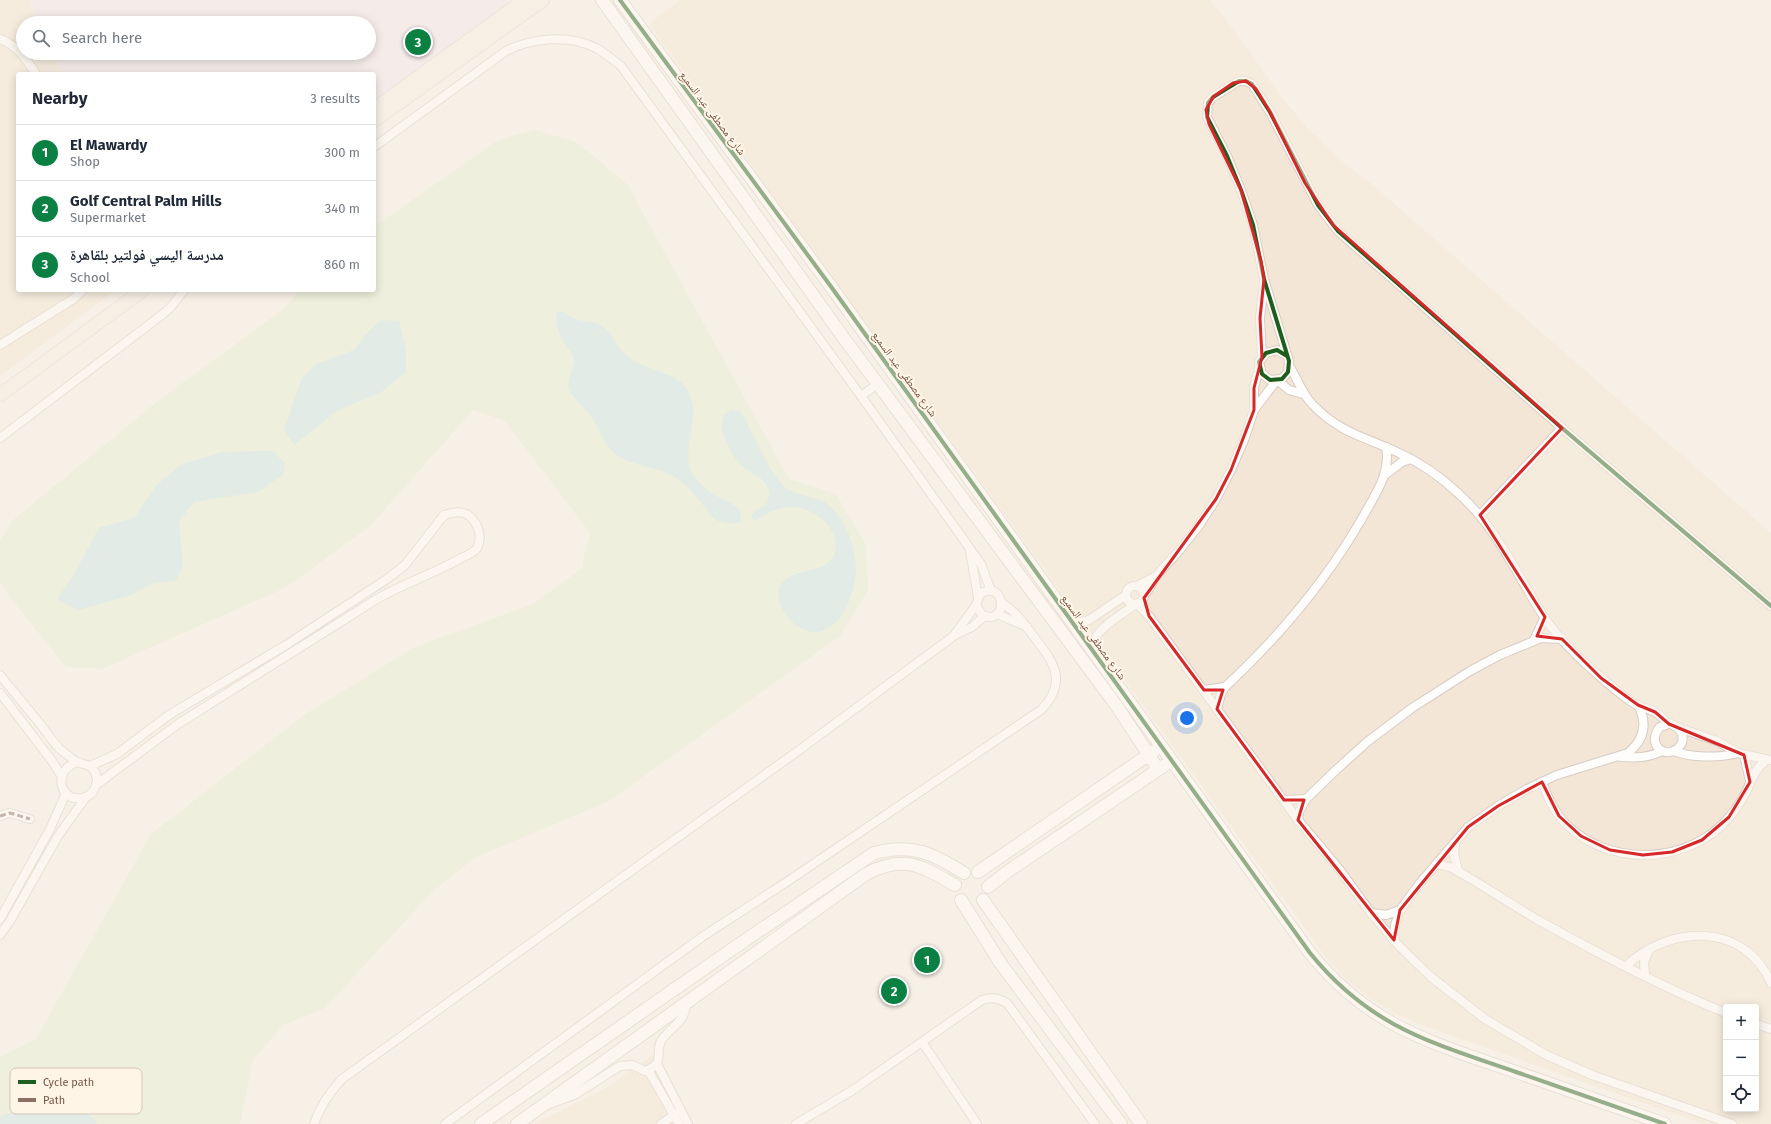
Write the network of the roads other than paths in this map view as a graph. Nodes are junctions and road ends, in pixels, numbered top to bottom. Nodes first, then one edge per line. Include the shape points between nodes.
1 (524, 0) edge
2 (543, 0) edge
3 (602, 0) edge
4 (620, 0) edge
5 (0, 39) edge
6 (16, 49) edge
7 (27, 60) edge
8 (35, 72) edge
9 (376, 108) edge
10 (376, 120) edge
11 (376, 146) edge
12 (1264, 279) junction
13 (832, 288) junction
14 (81, 292) edge
15 (126, 292) edge
16 (140, 292) edge
17 (182, 292) edge
18 (816, 297) junction
19 (857, 322) junction
20 (843, 337) junction
21 (0, 345) edge
22 (1287, 356) junction
23 (1262, 357) junction
24 (1290, 367) junction
25 (1259, 368) junction
26 (1276, 381) junction
27 (0, 384) edge
28 (878, 384) junction
29 (1303, 394) junction
30 (0, 395) edge
31 (862, 396) junction
32 (1254, 410) junction
33 (1562, 428) junction
34 (0, 438) edge
35 (1386, 447) junction
36 (1411, 459) junction
37 (1386, 474) junction
38 (1480, 515) junction
39 (970, 548) junction
40 (1156, 576) junction
41 (1137, 586) junction
42 (991, 591) junction
43 (1126, 595) junction
44 (1144, 596) junction
45 (977, 601) junction
46 (1002, 602) junction
47 (1136, 604) junction
48 (1771, 606) edge
49 (997, 614) junction
50 (986, 616) junction
51 (1149, 616) junction
52 (1544, 617) junction
53 (1073, 624) junction
54 (1027, 627) junction
55 (955, 635) junction
56 (1562, 639) junction
57 (1534, 640) junction
58 (286, 645) junction
59 (1091, 647) junction
60 (291, 654) junction
61 (0, 675) edge
62 (1225, 688) junction
63 (1204, 690) junction
64 (0, 693) edge
65 (1638, 706) junction
66 (1217, 709) junction
67 (1669, 724) junction
68 (1678, 728) junction
69 (1643, 732) junction
70 (1654, 736) junction
71 (1162, 746) junction
72 (1662, 751) junction
73 (1674, 751) junction
74 (1741, 754) junction
75 (1148, 755) junction
76 (1620, 757) junction
77 (1769, 760) edge
78 (1173, 761) junction
79 (78, 762) junction
80 (90, 766) junction
81 (1158, 769) junction
82 (62, 777) junction
83 (1542, 782) junction
84 (1750, 782) junction
85 (96, 785) junction
86 (66, 792) junction
87 (86, 797) junction
88 (1306, 799) junction
89 (1284, 800) junction
90 (0, 816) edge
91 (30, 819) dead end
92 (1298, 820) junction
93 (1455, 842) junction
94 (1437, 864) junction
95 (1458, 871) junction
96 (978, 872) junction
97 (964, 873) junction
98 (955, 885) junction
99 (988, 887) junction
100 (961, 900) junction
101 (982, 900) junction
102 (1400, 910) junction
103 (1371, 913) junction
104 (0, 920) edge
105 (0, 935) edge
106 (1394, 940) junction
107 (1649, 950) junction
108 (722, 956) junction
109 (1626, 966) junction
110 (732, 970) junction
111 (1035, 974) junction
112 (1645, 976) junction
113 (1771, 983) edge
114 (1018, 987) junction
115 (686, 1003) junction
116 (1723, 1012) edge
117 (1759, 1025) edge
118 (1771, 1029) edge
119 (922, 1042) junction
120 (657, 1064) junction
121 (648, 1070) junction
122 (532, 1089) junction
123 (543, 1107) junction
124 (677, 1113) junction
125 (973, 1123) edge
126 (314, 1124) edge
127 (445, 1124) edge
128 (481, 1124) edge
129 (517, 1124) edge
130 (661, 1124) edge
131 (679, 1124) edge
132 (688, 1124) edge
133 (796, 1124) edge
134 (1095, 1124) edge
135 (1121, 1124) edge
136 (1141, 1124) edge
137 (1665, 1124) edge
138 (1732, 1124) edge

1 - 9 main road
2 - 10 main road
3 - 18 street, شارع مصطفى عبد السميع
4 - 13 street, شارع مصطفى عبد السميع
5 - 6 street
7 - 8 street
11 - 31 street via 506,51 518,45 564,40 580,42 595,48 621,66
12 - 22 street
12 - 23 street via 1260,318
12 - 33 street via 1253,225 1242,190 1207,117 1208,103 1239,81 1246,81 1256,89 1318,205 1333,225
13 - 18 street via 827,297
13 - 19 street, شارع مصطفى عبد السميع
14 - 21 street
15 - 27 main road
16 - 30 main road
17 - 34 street via 163,314
18 - 20 street, شارع مصطفى عبد السميع
19 - 20 street via 846,325
19 - 53 street, شارع مصطفى عبد السميع
20 - 28 street, شارع مصطفى عبد السميع
22 - 23 street via 1277,350
22 - 24 street
23 - 25 street
24 - 26 street via 1286,376
24 - 29 street
25 - 26 street via 1265,378
25 - 32 street via 1254,388
26 - 29 street via 1289,390
26 - 32 street
28 - 31 street
28 - 75 street, شارع مصطفى عبد السميع via 1095,676
29 - 35 street via 1335,424 1360,438
31 - 39 street
32 - 40 street via 1239,452 1216,499 1194,532
33 - 38 street
33 - 48 street
35 - 36 street
35 - 37 street
36 - 37 street via 1393,467
36 - 38 street via 1442,480
37 - 62 street via 1327,574 1280,633
38 - 52 street via 1516,567
39 - 42 street via 981,564
39 - 45 street
40 - 41 street
40 - 44 street via 1150,590
41 - 43 street via 1129,588
41 - 44 street via 1142,589
42 - 45 street via 984,592
42 - 46 street via 998,595
43 - 47 street via 1129,602
43 - 53 street via 1090,620
44 - 47 street
44 - 51 street
45 - 50 street via 979,612
45 - 55 street
46 - 49 street
46 - 54 street via 1014,611
47 - 51 street
47 - 59 street via 1099,632
49 - 50 street
49 - 54 street
50 - 55 street via 972,627
51 - 63 street
52 - 56 street
52 - 57 street
53 - 59 street, شارع مصطفى عبد السميع
54 - 127 street via 1050,658 1055,671 1054,692 1040,710 702,937
55 - 126 street via 342,1079 327,1097
56 - 57 street via 1548,637
56 - 65 street via 1600,678
57 - 88 street via 1470,671 1412,708 1367,742
58 - 60 street
58 - 60 street via 405,565 444,515 460,512 475,522 480,534 476,548 472,552 447,567 377,599
58 - 80 street via 170,715 117,754
59 - 71 street, شارع مصطفى عبد السميع
60 - 85 street via 178,724
61 - 79 street via 60,749
62 - 63 street
62 - 66 street
63 - 66 street
64 - 82 street
65 - 67 street via 1655,712
65 - 69 street via 1643,714
66 - 89 street
67 - 68 street
67 - 70 street via 1660,727
68 - 73 street via 1682,732 1682,743
68 - 74 street via 1717,741
69 - 70 street
69 - 76 street via 1635,748
70 - 72 street via 1654,742
71 - 75 street
71 - 78 street, شارع مصطفى عبد السميع
72 - 73 street
72 - 76 street via 1642,758
73 - 74 street via 1714,756
74 - 77 street
74 - 84 street
75 - 81 street, شارع مصطفى عبد السميع
75 - 96 street
76 - 83 street via 1588,765
77 - 84 street via 1758,767
78 - 81 street
78 - 137 street, شارع مصطفى عبد السميع via 1310,953 1344,990 1370,1010 1397,1027 1426,1040
79 - 80 street
79 - 82 street via 68,767
80 - 85 street via 96,774
81 - 99 street
82 - 86 street via 61,782
83 - 84 street via 1559,816 1581,836 1610,850 1648,855 1681,850 1715,832 1737,807
83 - 93 street via 1498,806 1468,827
85 - 87 street
86 - 87 street via 75,798
86 - 104 street via 50,829
87 - 105 street via 58,836
88 - 89 street
88 - 92 street
89 - 92 street
90 - 91 street via 10,813
92 - 103 street via 1340,870
93 - 94 street
93 - 95 street via 1454,854
94 - 95 street
94 - 102 street
95 - 109 street via 1538,919
96 - 97 street
96 - 99 street via 985,878
97 - 98 street
97 - 108 street via 943,860 909,848 874,853
98 - 100 street
98 - 110 street via 924,867 894,864 879,868 866,874
99 - 101 street
100 - 101 street via 970,904
100 - 114 street
101 - 111 street
102 - 103 street via 1386,915
102 - 106 street
103 - 106 street
106 - 138 street via 1448,992 1524,1044 1592,1076
107 - 109 street
107 - 112 street via 1644,962
107 - 113 street via 1665,941 1682,936 1700,935 1717,938 1733,944 1748,954 1766,973
108 - 110 street
108 - 122 street
109 - 112 street
110 - 115 street
111 - 114 street
111 - 136 street
112 - 116 street
114 - 135 street
115 - 120 street via 681,1020 660,1043 660,1060
115 - 123 street
117 - 118 street
119 - 125 street
119 - 133 street via 853,1090
119 - 134 street via 982,1000 1000,998 1007,1003
120 - 121 street
120 - 124 street
121 - 123 street via 644,1071 632,1065 620,1066 574,1095
121 - 124 street
122 - 123 street
122 - 128 street
123 - 129 street
124 - 130 street
124 - 131 street
124 - 132 street

